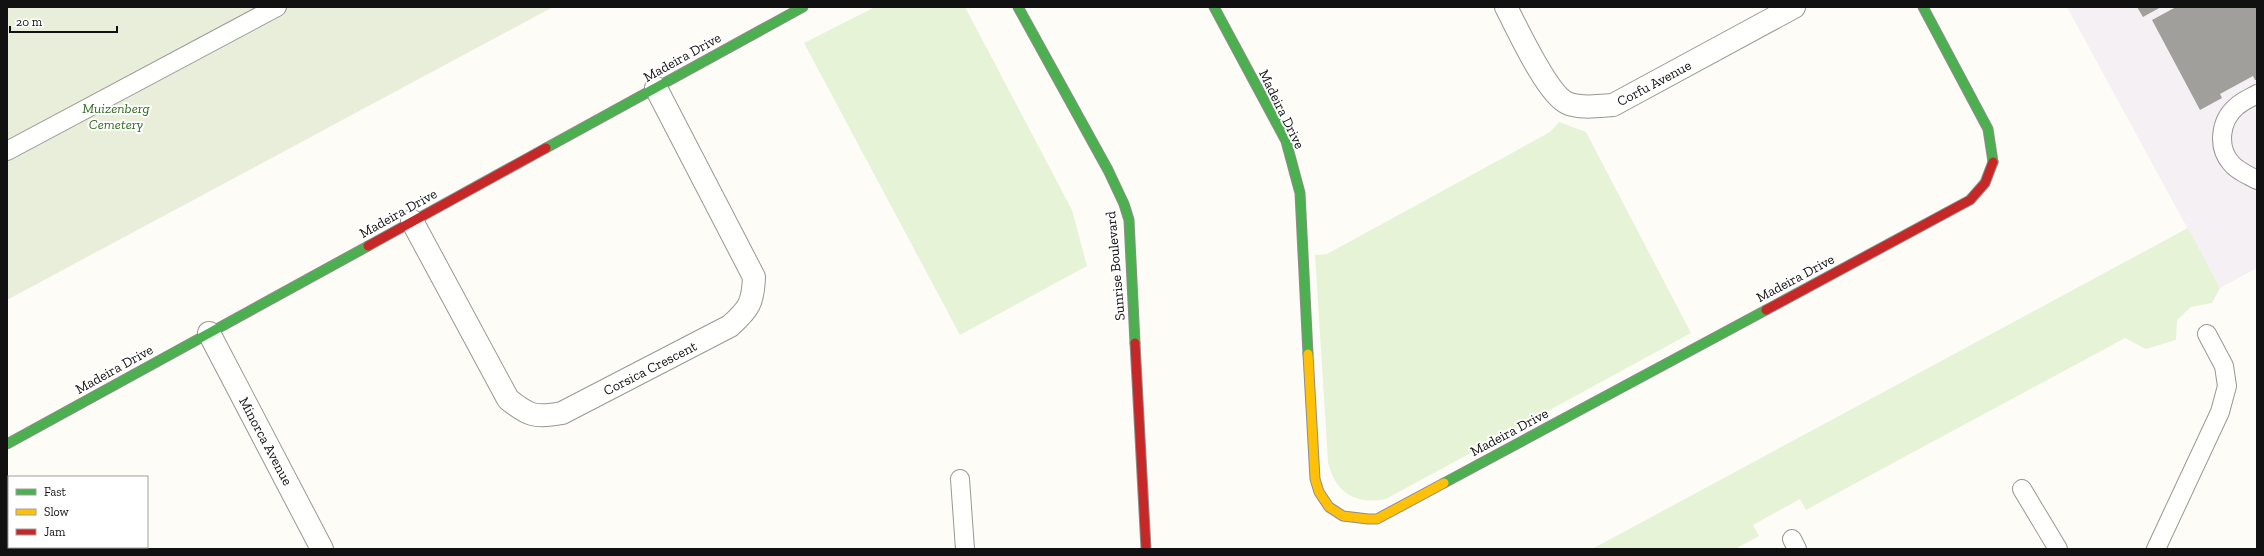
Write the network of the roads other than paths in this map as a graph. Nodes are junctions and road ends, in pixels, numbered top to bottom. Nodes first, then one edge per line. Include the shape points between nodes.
1 (277, 7) edge
2 (803, 7) edge
3 (1018, 7) edge
4 (1214, 7) edge
5 (1506, 7) edge
6 (1794, 7) edge
7 (1923, 7) edge
8 (656, 88) junction
9 (2257, 94) edge
10 (7, 151) edge
11 (2257, 180) edge
12 (412, 221) junction
13 (209, 333) junction
14 (2207, 334) dead end
15 (7, 444) edge
16 (960, 479) dead end
17 (2022, 488) dead end
18 (322, 549) edge
19 (965, 549) edge
20 (1146, 549) edge
21 (2058, 549) edge
22 (2156, 549) edge

1 - 10 lane
2 - 8 street, Madeira Drive
3 - 20 street, Sunrise Boulevard via 1108,170 1129,220
4 - 7 street, Madeira Drive via 1286,141 1294,165 1300,193 1313,455 1318,492 1327,505 1344,518 1357,520 1377,519 1970,200 1984,187 1991,175 1995,159 1992,144 1988,129
5 - 6 street, Corfu Avenue via 1550,88 1566,103 1584,106 1613,105
8 - 12 street, Madeira Drive
8 - 12 street, Corsica Crescent via 754,277 753,296 744,313 730,326 562,413 542,417 524,413 508,399
9 - 11 lane via 2236,106 2227,116 2222,143 2231,164
12 - 13 street, Madeira Drive
13 - 15 street, Madeira Drive
13 - 18 street, Minorca Avenue
14 - 22 lane via 2224,366 2227,386 2220,412
16 - 19 lane
17 - 21 lane

